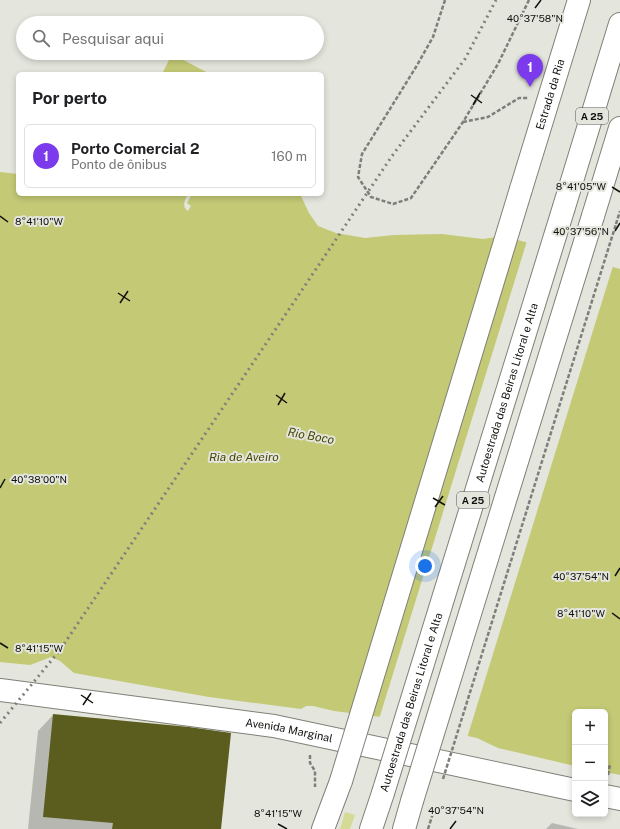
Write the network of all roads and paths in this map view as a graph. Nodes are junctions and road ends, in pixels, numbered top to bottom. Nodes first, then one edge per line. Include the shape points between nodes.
1 (445, 0) edge
2 (529, 0) edge
3 (579, 0) edge
4 (620, 24) edge
5 (548, 100) junction
6 (463, 122) junction
7 (620, 128) edge
8 (620, 211) edge
9 (0, 690) edge
10 (307, 733) junction
11 (442, 784) dead end
12 (572, 789) edge
13 (315, 790) dead end
14 (608, 797) edge
15 (620, 799) edge
16 (434, 807) dead end
17 (323, 829) edge
18 (371, 829) edge
19 (404, 829) edge
20 (428, 829) edge

1 - 6 path via 433,37 362,154 358,178 371,197 393,204 411,198
2 - 6 path via 498,64
3 - 5 main road, Estrada da Ria
4 - 18 main road, Autoestrada das Beiras Litoral e Alta / A 25, bridge
5 - 6 path via 520,98 488,117
5 - 17 main road, Estrada da Ria, bridge via 341,782
7 - 19 main road, A 25, bridge
8 - 11 path, bridge
9 - 10 main road, Avenida Marginal via 274,726
10 - 12 main road, Avenida Marginal
10 - 13 path via 310,763 315,771
14 - 15 main road
16 - 20 path

